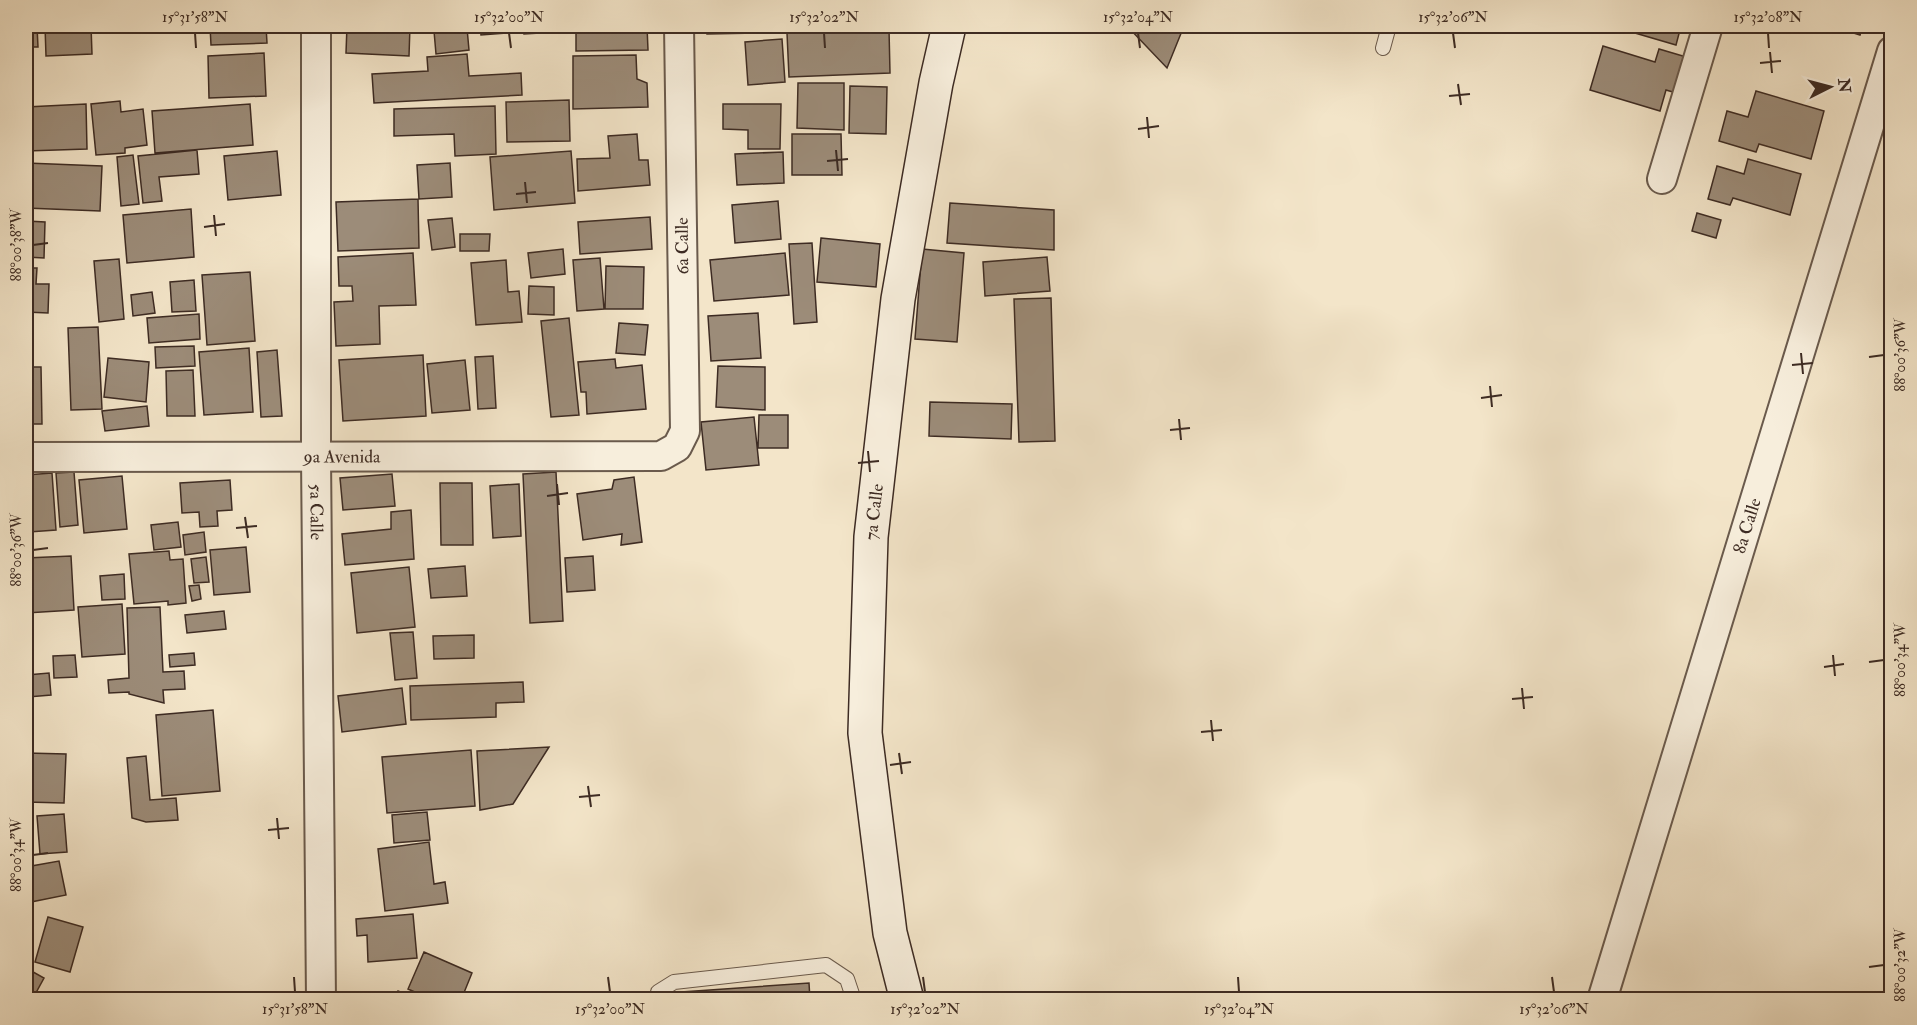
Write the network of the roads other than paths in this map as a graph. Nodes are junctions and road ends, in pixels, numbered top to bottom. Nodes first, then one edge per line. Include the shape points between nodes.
1 (316, 26) edge
2 (679, 26) edge
3 (949, 26) edge
4 (1389, 26) edge
5 (1708, 26) edge
6 (1383, 48) dead end
7 (1892, 51) edge
8 (1662, 179) dead end
9 (316, 456) junction
10 (660, 456) joint
11 (26, 457) edge
12 (321, 999) edge
13 (657, 999) edge
14 (854, 999) edge
15 (907, 999) edge
16 (1602, 999) edge

1 - 9 street, 5a Calle
2 - 10 street, 6a Calle via 684,431 676,447
3 - 15 street, 7a Calle via 898,298 871,537 865,733 890,933
4 - 6 lane
5 - 8 street
7 - 16 street, 8a Calle
9 - 10 street, 9a Avenida
9 - 11 street, 9a Avenida
9 - 12 street, 5a Calle
13 - 14 lane via 658,992 674,982 826,965 847,979

